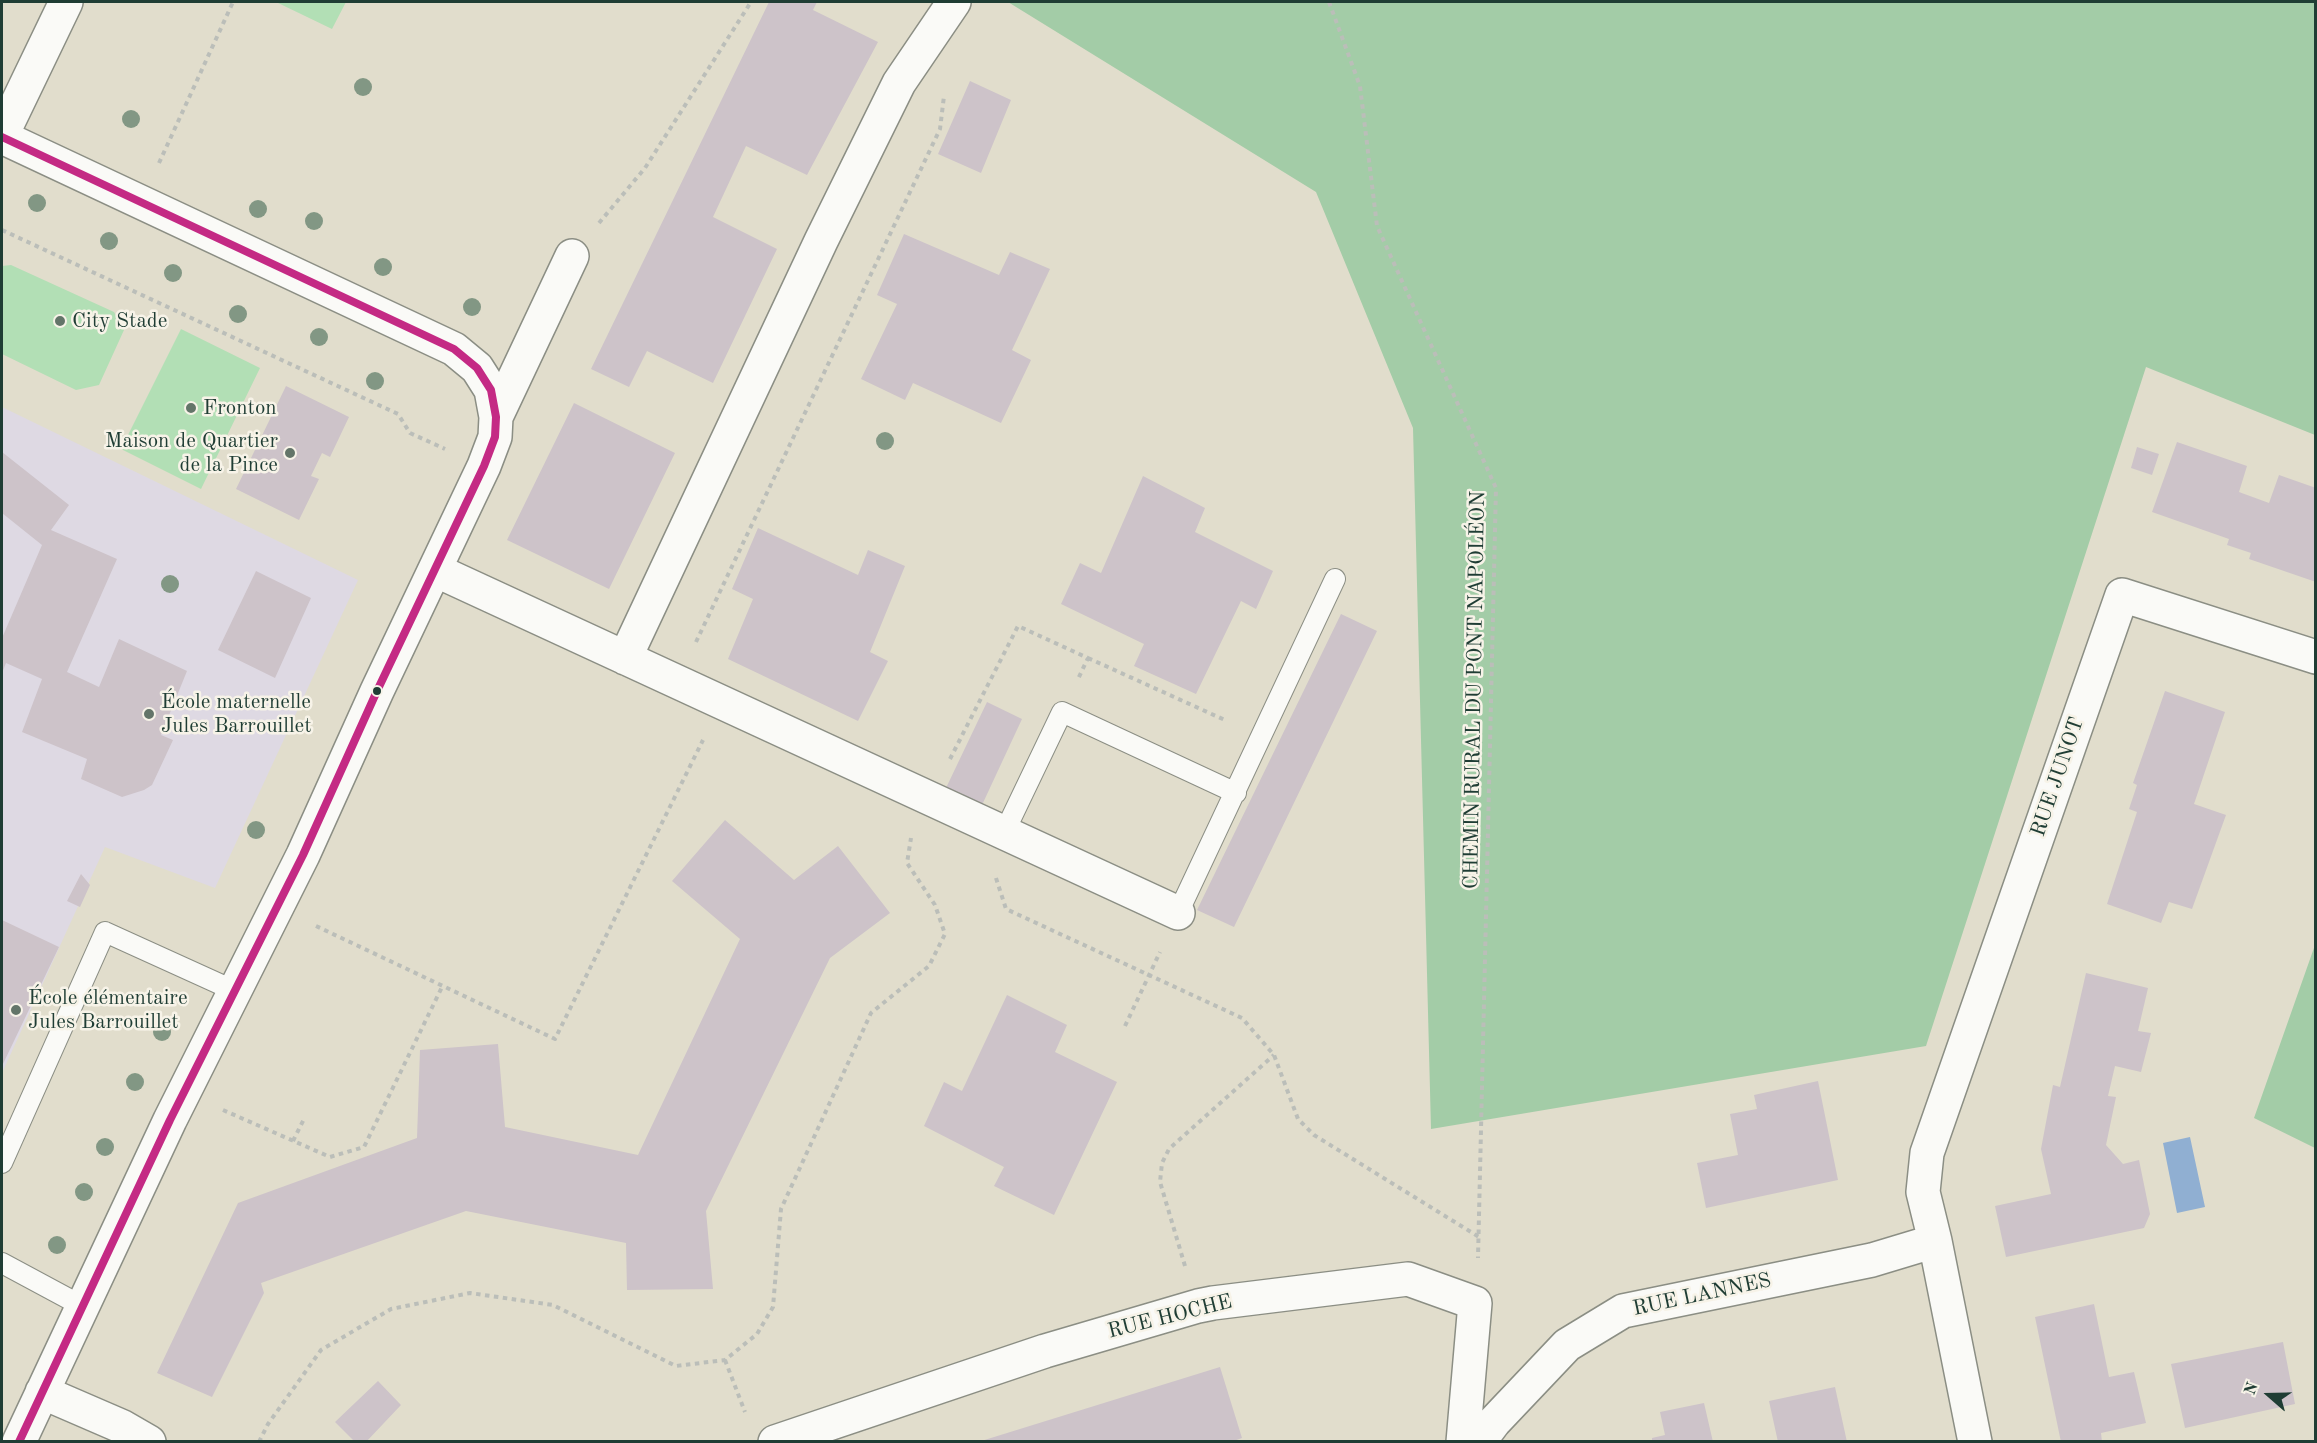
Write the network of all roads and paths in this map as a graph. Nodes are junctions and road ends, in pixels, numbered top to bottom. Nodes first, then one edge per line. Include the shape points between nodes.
1 (66, 2) edge
2 (233, 2) edge
3 (751, 2) edge
4 (954, 2) edge
5 (1329, 2) edge
6 (945, 94) dead end
7 (2, 136) edge
8 (141, 202) junction
9 (2, 230) edge
10 (572, 256) joint
11 (496, 417) junction
12 (484, 466) junction
13 (435, 570) junction
14 (1335, 579) dead end
15 (694, 645) dead end
16 (2316, 657) edge
17 (625, 658) junction
18 (1089, 658) junction
19 (1062, 712) junction
20 (1229, 721) dead end
21 (694, 733) dead end
22 (1236, 793) junction
23 (930, 799) junction
24 (1004, 833) junction
25 (922, 841) dead end
26 (996, 877) dead end
27 (277, 907) junction
28 (1178, 913) junction
29 (1149, 975) junction
30 (443, 985) junction
31 (235, 991) junction
32 (1125, 1026) dead end
33 (1274, 1055) junction
34 (184, 1092) junction
35 (304, 1119) dead end
36 (293, 1141) junction
37 (2, 1163) edge
38 (1479, 1237) junction
39 (1935, 1241) junction
40 (2, 1263) edge
41 (1475, 1303) junction
42 (82, 1306) junction
43 (1198, 1306) junction
44 (725, 1360) junction
45 (42, 1392) junction
46 (748, 1421) dead end
47 (19, 1442) edge
48 (149, 1442) edge
49 (259, 1442) edge
50 (775, 1442) edge
51 (1463, 1442) edge
52 (1479, 1442) edge
53 (1975, 1442) edge

1 - 7 street
2 - 8 path
3 - 10 path via 645,168
4 - 17 street via 899,83
5 - 38 path, CHEMIN RURAL DU PONT NAPOLÉON via 1360,86 1377,226 1496,488
6 - 15 path via 940,129
7 - 8 street
8 - 11 street via 454,349 482,375 491,390
9 - 12 path via 398,414 410,434
10 - 11 street
11 - 12 street via 495,437
12 - 13 street
13 - 17 street
13 - 27 street
14 - 22 lane
16 - 39 street, RUE JUNOT via 2122,595 1927,1153 1923,1192
17 - 23 street
18 - 19 path
18 - 20 path
18 - 23 path via 1018,626
19 - 22 lane
19 - 24 lane
21 - 30 path via 704,738 555,1039
22 - 28 lane
23 - 24 street
24 - 28 street
25 - 44 path via 911,836 907,863 935,905 945,934 929,966 871,1013 781,1209 773,1307 757,1334
26 - 29 path via 1006,909
27 - 30 path
27 - 31 street
28 - 29 path
29 - 32 path
29 - 33 path via 1242,1018
30 - 36 path via 363,1147 330,1157
31 - 34 street
31 - 37 lane via 105,932
33 - 38 path via 1298,1119 1314,1135
33 - 43 path via 1169,1149 1162,1163 1160,1182
34 - 36 path
34 - 42 street
35 - 36 path
38 - 41 path, CHEMIN RURAL DU PONT NAPOLÉON
39 - 52 street, RUE LANNES via 1872,1260 1623,1311 1568,1345
39 - 53 street
40 - 42 lane
41 - 43 street, RUE HOCHE via 1408,1280
41 - 51 street
42 - 45 street
43 - 50 street, RUE HOCHE via 1045,1351
44 - 46 path
44 - 49 path via 676,1365 554,1305 470,1293 392,1309 321,1350
45 - 47 street
45 - 48 street

